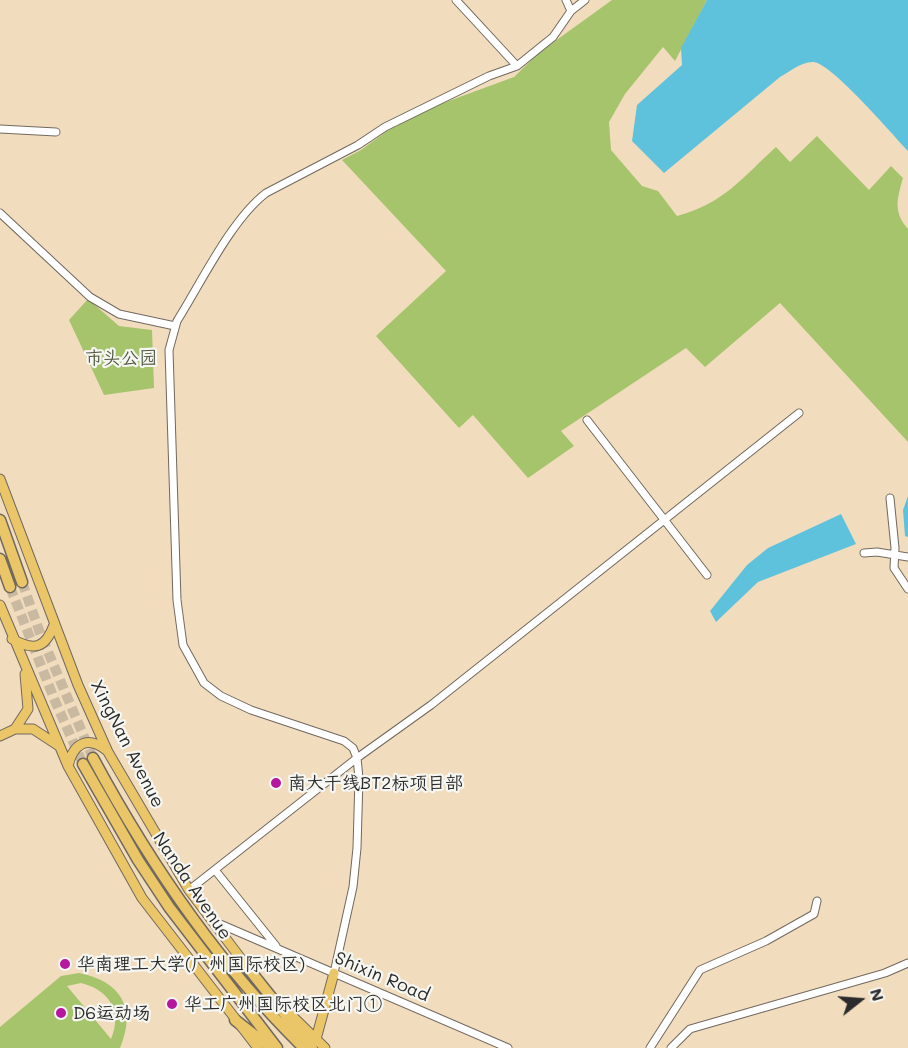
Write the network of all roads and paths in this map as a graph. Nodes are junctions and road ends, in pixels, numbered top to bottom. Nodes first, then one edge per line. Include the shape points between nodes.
1 (456, 0) edge
2 (566, 0) edge
3 (585, 0) edge
4 (571, 11) junction
5 (517, 66) junction
6 (0, 129) edge
7 (56, 132) dead end
8 (0, 213) edge
9 (175, 326) junction
10 (800, 413) dead end
11 (586, 420) dead end
12 (0, 478) edge
13 (890, 498) dead end
14 (0, 520) edge
15 (664, 521) junction
16 (864, 553) dead end
17 (894, 555) junction
18 (908, 557) edge
19 (0, 559) edge
20 (707, 575) dead end
21 (22, 582) tunnel mouth
22 (10, 587) tunnel mouth
23 (908, 590) edge
24 (0, 605) edge
25 (54, 625) junction
26 (12, 639) junction
27 (24, 665) junction
28 (15, 729) junction
29 (0, 736) edge
30 (59, 746) junction
31 (108, 752) junction
32 (93, 758) tunnel mouth
33 (357, 758) junction
34 (83, 764) tunnel mouth
35 (68, 766) junction
36 (215, 870) junction
37 (189, 890) junction
38 (817, 901) dead end
39 (211, 920) junction
40 (277, 948) junction
41 (244, 963) joint
42 (908, 963) edge
43 (334, 973) junction
44 (235, 1020) junction
45 (314, 1043) edge
46 (258, 1048) edge
47 (271, 1048) edge
48 (277, 1048) edge
49 (304, 1048) edge
50 (325, 1048) edge
51 (508, 1048) edge
52 (650, 1048) edge
53 (671, 1048) edge

1 - 5 street
2 - 4 street
3 - 4 street
4 - 5 street via 553,37
5 - 9 street via 385,127 266,193 237,225
6 - 7 street
8 - 9 street via 90,297 119,314
9 - 33 street via 169,350 177,600 183,645 204,683 220,696 344,741
10 - 15 street
11 - 15 street
12 - 25 main road, XingNan Avenue
13 - 17 street
14 - 21 highway
15 - 20 street
15 - 33 street via 431,705
16 - 17 street
17 - 18 street
17 - 23 street via 894,568
19 - 22 highway
24 - 26 main road
25 - 26 main road via 49,638 37,647
25 - 31 main road, XingNan Avenue
26 - 27 main road
27 - 28 main road via 28,709
27 - 30 main road
28 - 29 main road
28 - 30 main road via 33,729
30 - 35 main road
31 - 35 main road via 88,741 71,753
31 - 37 main road, XingNan Avenue
32 - 49 highway, Nanda Avenue via 127,817 236,978
33 - 36 street
33 - 43 street via 353,887
34 - 48 highway, Nanda Avenue via 169,907
35 - 44 main road via 142,898
36 - 37 street
36 - 40 street
37 - 39 main road, XingNan Avenue
38 - 52 street via 814,914 700,970
39 - 40 street, Shixin Road
39 - 41 main road, XingNan Avenue
40 - 43 street, Shixin Road
41 - 45 highway
42 - 53 street via 690,1029
43 - 45 main road
43 - 51 street, Shixin Road
44 - 46 main road
44 - 47 highway
45 - 50 main road

